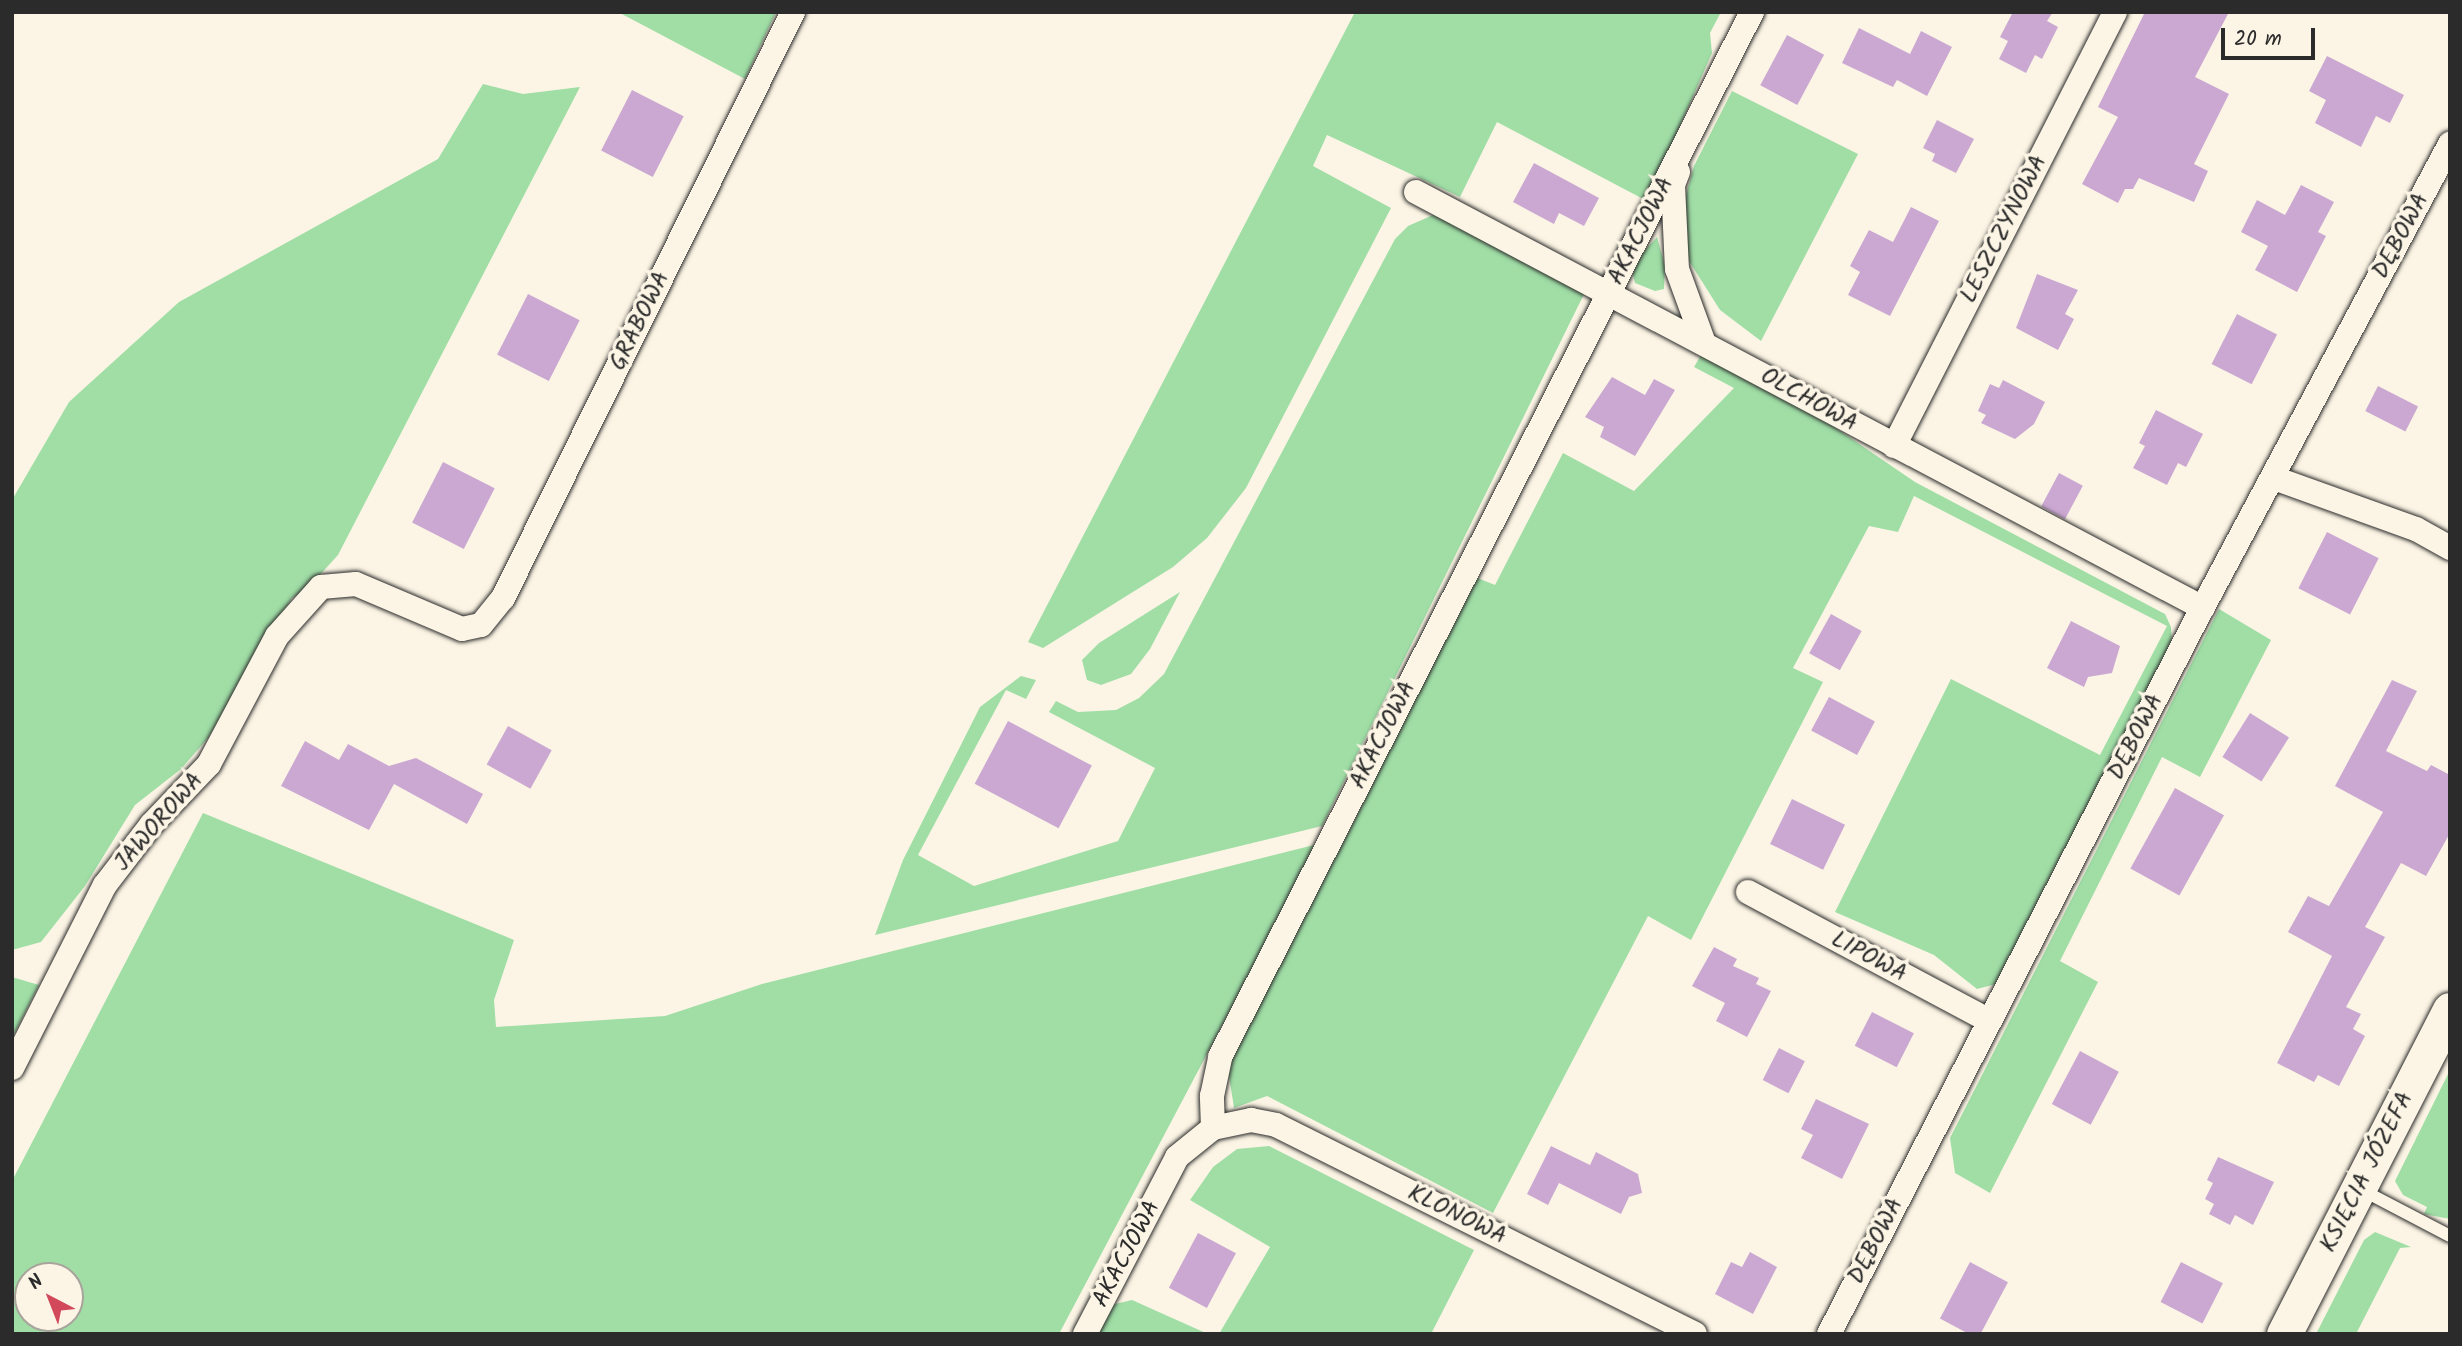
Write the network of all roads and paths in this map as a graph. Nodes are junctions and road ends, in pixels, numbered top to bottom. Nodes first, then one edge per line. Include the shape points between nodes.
1 (793, 12) edge
2 (1752, 12) edge
3 (2115, 12) edge
4 (1691, 131) junction
5 (2450, 144) edge
6 (1416, 192) dead end
7 (1611, 292) junction
8 (1704, 343) junction
9 (1894, 446) junction
10 (2274, 478) junction
11 (2450, 548) edge
12 (321, 587) joint
13 (2203, 608) junction
14 (1748, 892) dead end
15 (2450, 1010) edge
16 (1990, 1021) junction
17 (12, 1068) edge
18 (1213, 1128) junction
19 (2358, 1189) junction
20 (2450, 1236) edge
21 (1085, 1334) edge
22 (1695, 1334) edge
23 (1829, 1334) edge
24 (2284, 1334) edge

1 - 12 street, GRABOWA via 503,598 481,625 463,629 356,584
2 - 4 street, AKACJOWA
3 - 9 street, LESZCZYNOWA
4 - 7 street, AKACJOWA
4 - 8 street, AKACJOWA via 1673,185 1673,228 1677,269
5 - 10 street, DĘBOWA
6 - 7 street, OLCHOWA
7 - 8 street, OLCHOWA
7 - 18 street, AKACJOWA via 1220,1057 1212,1096
8 - 9 street, OLCHOWA
9 - 13 street, OLCHOWA
10 - 11 street via 2416,530
10 - 13 street, DĘBOWA
12 - 17 street, JAWOROWA via 277,636 209,764 151,825 105,885
13 - 16 street, DĘBOWA
14 - 16 street, LIPOWA
15 - 19 street, KSIĘCIA JÓZEFA
16 - 23 street, DĘBOWA
18 - 21 street, AKACJOWA via 1177,1157
18 - 22 street, KLONOWA via 1251,1120 1276,1125
19 - 20 lane
19 - 24 street, KSIĘCIA JÓZEFA

